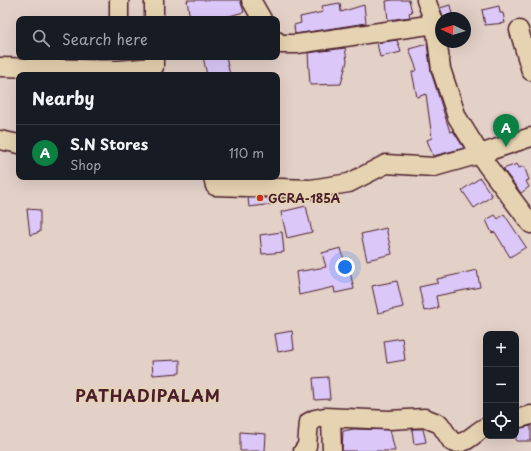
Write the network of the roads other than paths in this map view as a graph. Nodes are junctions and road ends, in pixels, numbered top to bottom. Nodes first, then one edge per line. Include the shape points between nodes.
1 (119, 0) edge
2 (154, 0) edge
3 (251, 0) edge
4 (426, 0) edge
5 (119, 16) edge
6 (154, 16) edge
7 (260, 16) edge
8 (435, 24) joint
9 (519, 30) dead end
10 (280, 44) edge
11 (438, 48) edge
12 (154, 60) edge
13 (118, 63) edge
14 (0, 67) edge
15 (531, 71) edge
16 (531, 137) edge
17 (0, 140) edge
18 (16, 143) edge
19 (480, 154) junction
20 (213, 180) edge
21 (531, 224) edge
22 (531, 415) edge
23 (331, 418) junction
24 (519, 418) edge
25 (483, 429) edge
26 (303, 451) edge
27 (332, 451) edge

1 - 5 street
2 - 6 street
3 - 7 street
4 - 8 street
8 - 10 street via 296,44
9 - 15 street
11 - 19 street via 441,69 457,117
12 - 13 street via 154,67
13 - 14 street
16 - 19 street
17 - 18 street
19 - 20 street via 434,167 386,164 349,183 311,189 215,186
19 - 21 street
22 - 24 street
23 - 25 street via 426,418 440,424 452,442 456,443 469,439
23 - 26 street via 315,418 309,422 307,446
23 - 27 street

